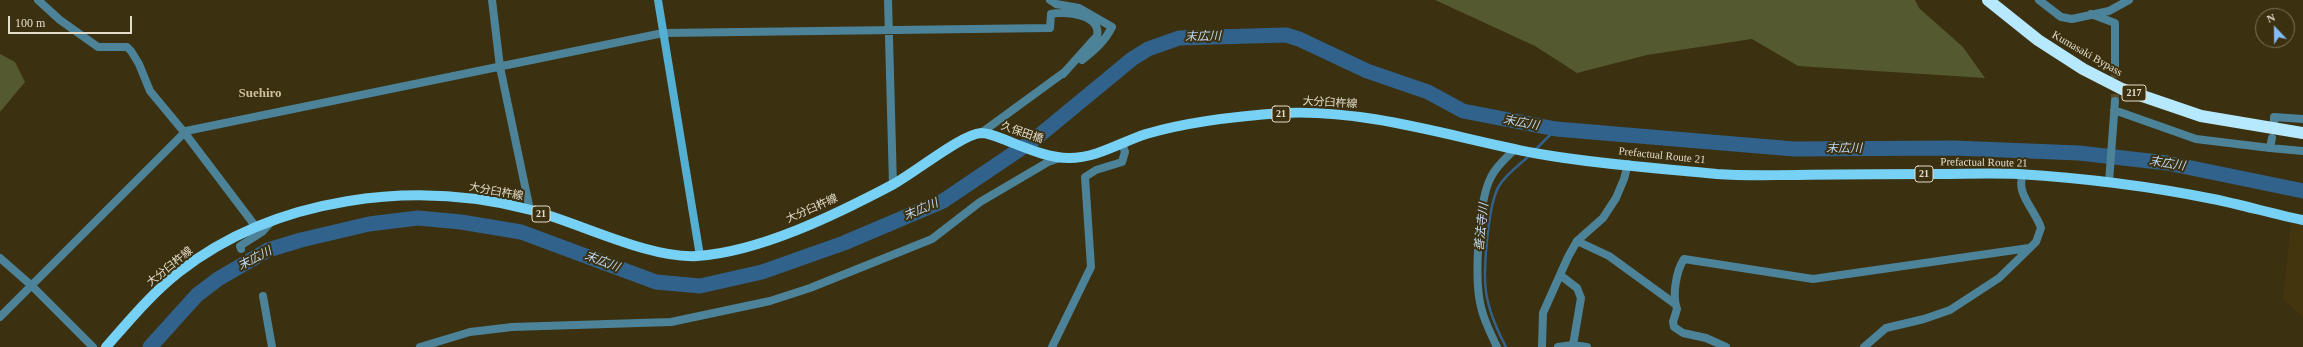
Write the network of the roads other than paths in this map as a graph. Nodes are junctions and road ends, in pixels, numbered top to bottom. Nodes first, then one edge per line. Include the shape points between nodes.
1 (38, 0) edge
2 (492, 0) edge
3 (658, 0) edge
4 (888, 0) edge
5 (1050, 0) edge
6 (1988, 0) edge
7 (2039, 0) edge
8 (2129, 0) edge
9 (2090, 14) junction
10 (889, 30) junction
11 (663, 33) junction
12 (500, 67) junction
13 (2115, 70) tunnel mouth
14 (1063, 74) junction
15 (2115, 101) tunnel mouth
16 (2114, 110) junction
17 (2303, 119) edge
18 (2274, 121) dead end
19 (184, 132) junction
20 (2303, 133) edge
21 (985, 134) junction
22 (2272, 138) dead end
23 (1122, 143) junction
24 (2270, 148) junction
25 (1517, 150) junction
26 (2303, 151) edge
27 (1046, 154) joint
28 (1543, 155) joint
29 (1060, 158) junction
30 (1628, 164) junction
31 (2023, 174) junction
32 (2109, 178) junction
33 (893, 185) junction
34 (530, 210) junction
35 (2303, 220) edge
36 (270, 223) junction
37 (256, 227) junction
38 (1577, 241) junction
39 (2030, 248) junction
40 (241, 249) dead end
41 (700, 256) junction
42 (0, 258) edge
43 (1560, 275) junction
44 (32, 286) junction
45 (263, 296) dead end
46 (1675, 304) junction
47 (0, 317) edge
48 (1573, 345) junction
49 (93, 347) edge
50 (106, 347) edge
51 (272, 347) edge
52 (420, 347) edge
53 (1052, 347) edge
54 (1497, 347) edge
55 (1542, 347) edge
56 (1558, 347) edge
57 (1586, 347) edge
58 (1726, 347) edge
59 (1864, 347) edge

1 - 19 street via 60,20 98,47 127,47 139,64 150,92
2 - 12 street
3 - 11 street
4 - 10 street
5 - 14 street via 1056,4 1079,8 1112,27 1097,48
6 - 20 highway, Kumasaki Bypass / 217 via 2038,40 2083,69 2122,89 2201,116
7 - 9 street via 2065,18
8 - 9 street via 2115,9
9 - 13 street via 2115,23
10 - 11 street
10 - 14 street via 1050,28 1050,14 1076,14 1087,17 1096,28 1097,36
10 - 33 street
11 - 12 street
11 - 41 street
12 - 19 street
12 - 34 street
14 - 21 street
15 - 16 street
16 - 24 street via 2196,139
16 - 32 street
17 - 18 street via 2274,117
19 - 37 street
19 - 44 street
21 - 27 main road, 久保田橋 / 21
21 - 33 main road, 大分臼杵線 / 21 via 963,138
22 - 24 street
23 - 25 main road, 大分臼杵線 / 21 via 1142,135 1210,120 1327,113 1356,115
23 - 29 main road, 大分臼杵線 / 21 via 1087,156
23 - 53 street via 1125,152 1122,162 1096,170 1085,177 1092,267
24 - 26 street
25 - 28 main road, 大分臼杵線 / 21
25 - 54 street via 1496,168 1489,180 1479,235 1480,304
27 - 29 main road, 大分臼杵線 / 21
28 - 30 main road, Prefactual Route 21 / 21
29 - 52 street via 1048,162 980,202 932,239 910,250 770,301 671,322 512,327 470,332
30 - 31 main road, Prefactual Route 21 / 21 via 1726,175
30 - 38 street via 1616,198 1603,218
31 - 32 main road, Prefactual Route 21 / 21
31 - 39 street via 2020,182 2021,192 2041,228 2036,242
32 - 35 main road, Prefactual Route 21 / 21 via 2212,198
33 - 41 main road, 大分臼杵線 / 21 via 796,231 739,248
34 - 36 main road, 大分臼杵線 / 21 via 474,199 426,195 374,198 333,204
34 - 41 main road, 大分臼杵線 / 21 via 658,252
36 - 37 main road, 大分臼杵線 / 21
36 - 40 street via 262,232 240,246
37 - 50 main road, 大分臼杵線 / 21 via 233,237 178,273 150,298
38 - 43 street
38 - 46 street via 1609,256
39 - 46 street via 1813,279 1684,259 1677,275
39 - 59 street via 2009,270 1950,310 1886,328
42 - 44 street
43 - 48 street via 1577,288 1581,298
43 - 55 street via 1543,313
44 - 47 street
44 - 49 street
45 - 51 street
46 - 58 street via 1678,309 1673,322 1674,327 1683,333 1706,338
48 - 56 street
48 - 57 street

